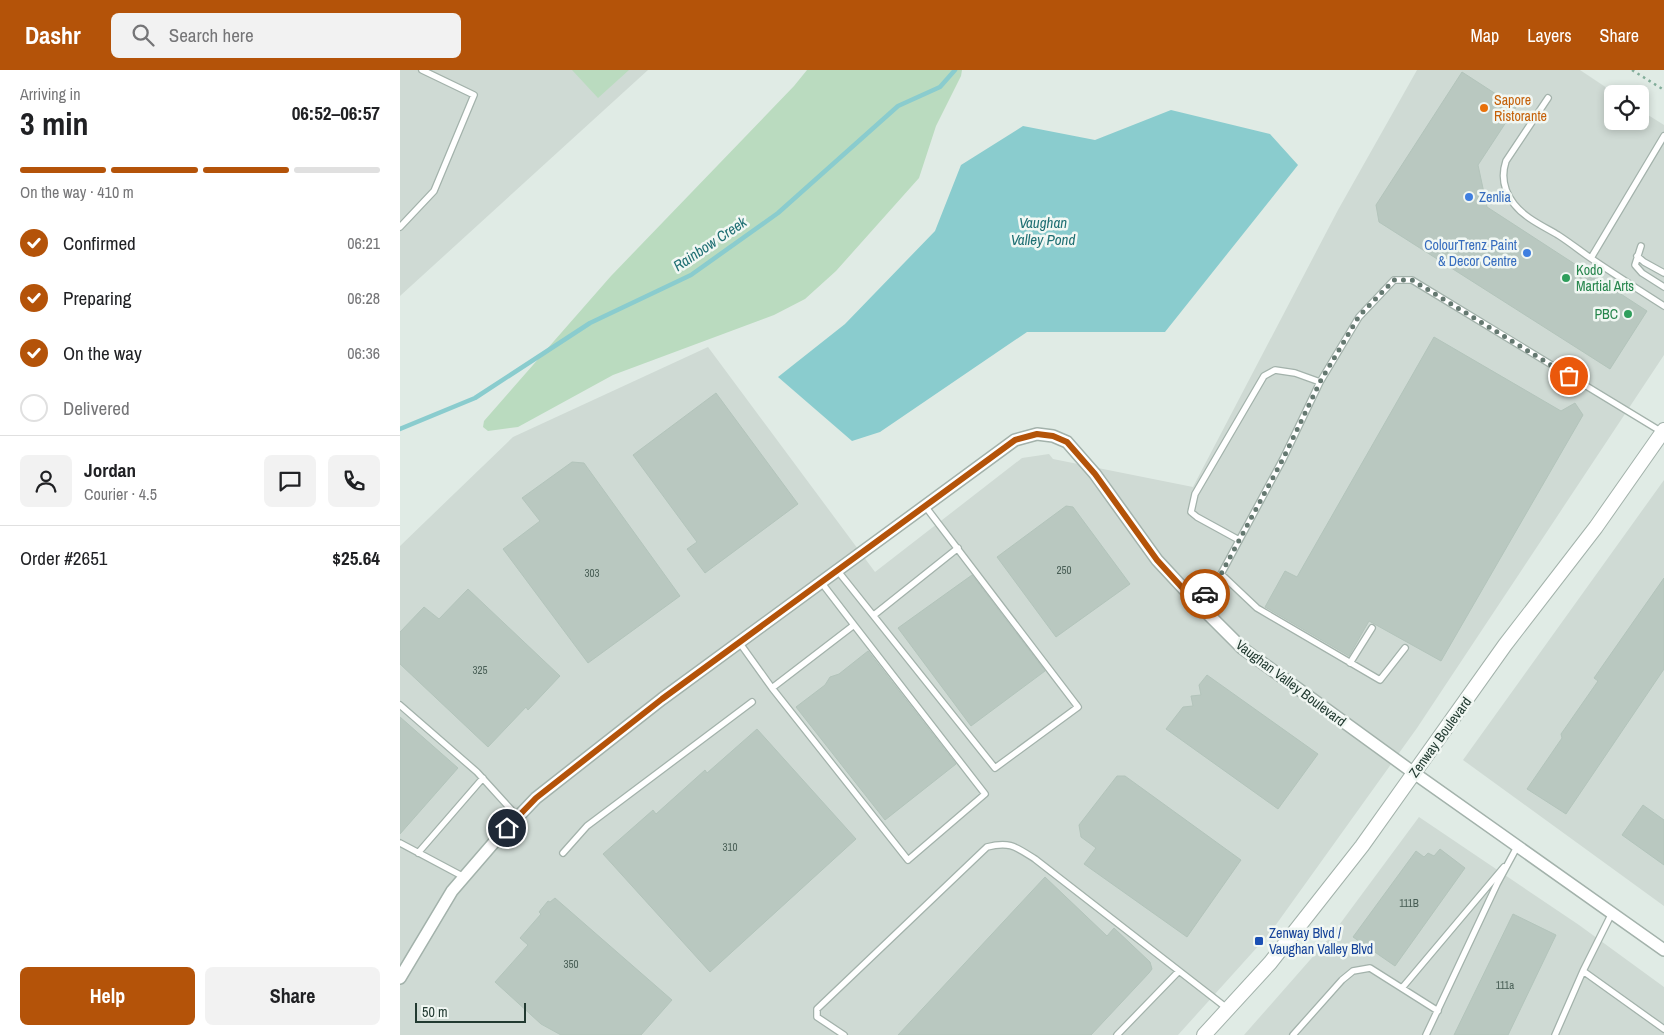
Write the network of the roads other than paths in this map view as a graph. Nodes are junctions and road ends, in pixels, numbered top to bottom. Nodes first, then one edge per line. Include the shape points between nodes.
1 (422, 70) edge
2 (1548, 98) dead end
3 (1664, 136) edge
4 (400, 227) edge
5 (1641, 246) dead end
6 (1637, 256) junction
7 (1591, 258) junction
8 (1664, 273) edge
9 (1664, 287) edge
10 (1664, 306) edge
11 (1320, 382) junction
12 (1663, 431) edge
13 (925, 506) junction
14 (1238, 540) junction
15 (958, 548) junction
16 (837, 570) junction
17 (1221, 574) junction
18 (821, 582) junction
19 (1197, 604) junction
20 (874, 615) junction
21 (854, 625) junction
22 (1372, 628) dead end
23 (739, 642) junction
24 (1404, 648) dead end
25 (1350, 663) junction
26 (772, 688) junction
27 (752, 702) dead end
28 (400, 705) edge
29 (1414, 773) junction
30 (483, 778) junction
31 (517, 816) junction
32 (400, 843) edge
33 (1517, 846) junction
34 (418, 853) junction
35 (563, 853) dead end
36 (1512, 857) junction
37 (464, 877) junction
38 (1612, 913) junction
39 (1664, 950) edge
40 (1179, 971) junction
41 (1583, 971) junction
42 (400, 978) edge
43 (1402, 988) junction
44 (1228, 1009) junction
45 (1438, 1011) junction
46 (1664, 1028) edge
47 (844, 1035) edge
48 (1117, 1035) edge
49 (1204, 1035) edge
50 (1293, 1035) edge
51 (1426, 1035) edge
52 (1555, 1035) edge

1 - 4 lane via 474,95 434,191
2 - 7 lane via 1506,160 1504,185 1521,211
3 - 7 lane
5 - 6 lane
6 - 8 lane
6 - 9 lane via 1634,265
7 - 10 lane
11 - 12 lane via 1359,316 1394,280 1412,280
11 - 14 lane via 1283,459
11 - 14 lane via 1295,372 1276,370 1264,376 1195,494 1192,512
12 - 29 street, Zenway Boulevard
13 - 15 lane
13 - 16 street, Vaughan Valley Boulevard
13 - 19 street, Vaughan Valley Boulevard via 1015,440 1037,434 1053,436 1067,442 1095,474 1157,560
14 - 17 lane
15 - 20 lane
15 - 20 lane via 1078,707 995,768
16 - 18 street, Vaughan Valley Boulevard
16 - 20 lane
17 - 19 lane
17 - 25 lane via 1258,608
18 - 21 lane
18 - 23 street, Vaughan Valley Boulevard
19 - 29 street, Vaughan Valley Boulevard via 1242,648
21 - 26 lane
21 - 26 lane via 985,794 908,860
22 - 25 lane
23 - 26 lane
23 - 31 street, Vaughan Valley Boulevard
24 - 25 lane via 1380,680
27 - 35 lane via 587,826
28 - 30 lane
29 - 33 street, Vaughan Valley Boulevard
29 - 44 street, Zenway Boulevard via 1362,846 1275,956
30 - 31 lane
30 - 34 lane
31 - 37 street, Vaughan Valley Boulevard
32 - 34 lane
33 - 36 lane
33 - 38 street, Vaughan Valley Boulevard
34 - 37 lane
36 - 43 lane
36 - 45 lane
37 - 42 street, Vaughan Valley Boulevard via 452,891
38 - 39 street, Vaughan Valley Boulevard
38 - 41 lane
40 - 44 lane
40 - 47 lane via 1035,860 1013,845 997,844 986,847 817,1009 817,1017
40 - 48 lane
41 - 46 lane
41 - 52 lane
43 - 45 lane
43 - 50 lane via 1370,968 1353,971
44 - 49 street, Zenway Boulevard
45 - 51 lane

